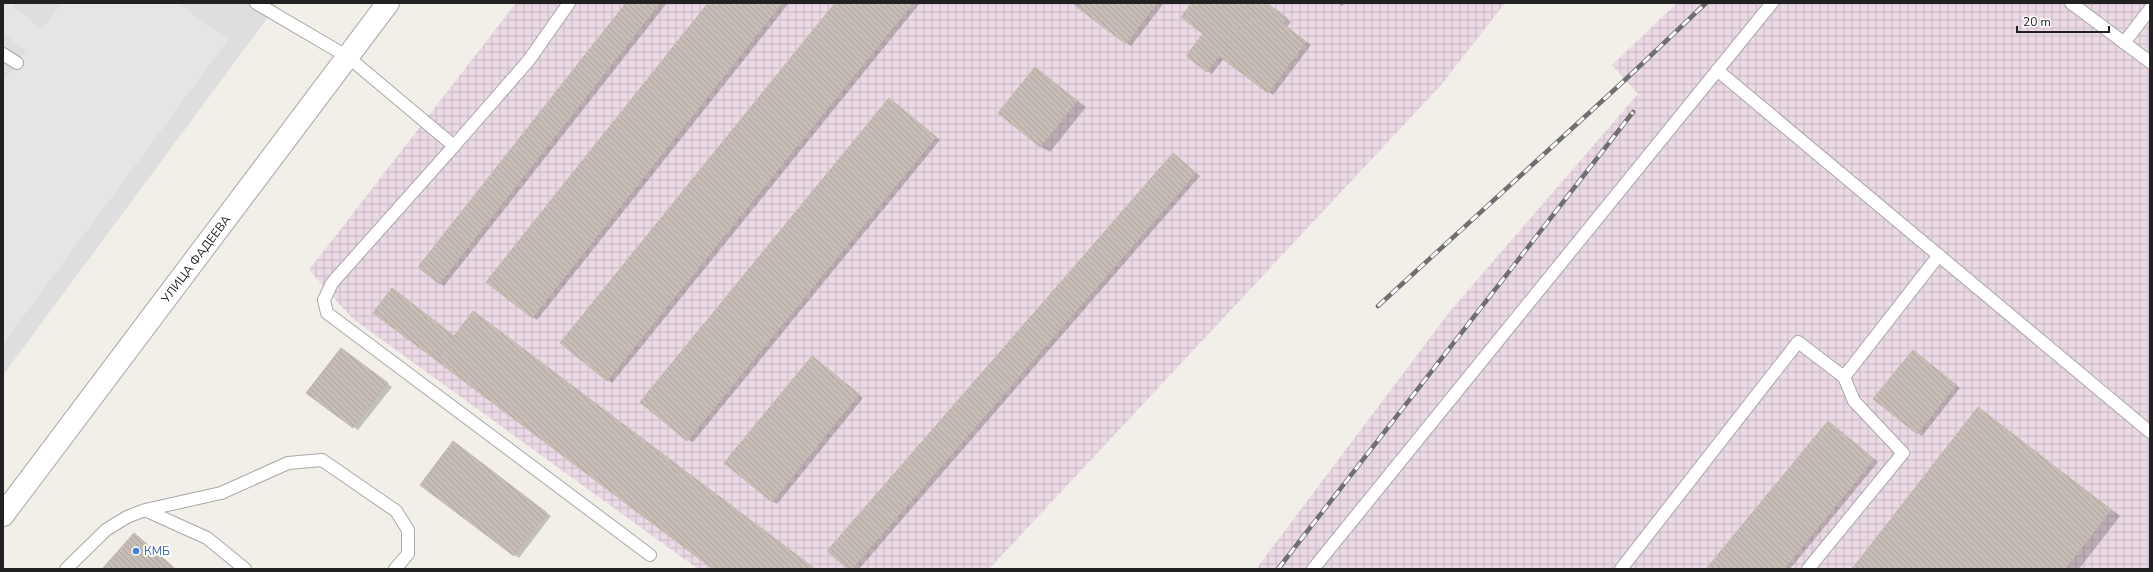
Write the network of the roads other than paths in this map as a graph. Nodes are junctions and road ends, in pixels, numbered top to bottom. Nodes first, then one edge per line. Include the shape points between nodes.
1 (256, 3) edge
2 (388, 3) edge
3 (569, 3) edge
4 (1772, 3) edge
5 (2071, 3) edge
6 (2150, 9) edge
7 (2124, 42) junction
8 (3, 54) edge
9 (348, 57) junction
10 (2150, 62) edge
11 (17, 64) dead end
12 (1717, 70) junction
13 (454, 146) junction
14 (1938, 255) junction
15 (1844, 377) junction
16 (2150, 432) edge
17 (145, 510) junction
18 (3, 515) edge
19 (650, 555) dead end
20 (1318, 567) edge
21 (66, 569) edge
22 (245, 569) edge
23 (395, 569) edge
24 (1621, 569) edge
25 (1808, 569) edge

1 - 9 lane
2 - 9 street, УЛИЦА ФАДЕЕВА
3 - 13 lane via 530,60
4 - 12 lane
5 - 7 lane
6 - 7 lane
7 - 10 lane
8 - 11 lane
9 - 13 lane
9 - 18 street, УЛИЦА ФАДЕЕВА
12 - 14 lane
12 - 20 lane
13 - 19 lane via 332,282 324,300 327,313
14 - 15 lane
14 - 16 lane
15 - 24 lane via 1798,342
15 - 25 lane via 1854,401 1903,453
17 - 21 lane via 106,530
17 - 22 lane via 207,538
17 - 23 lane via 221,493 288,463 322,460 396,511 408,530 408,554

